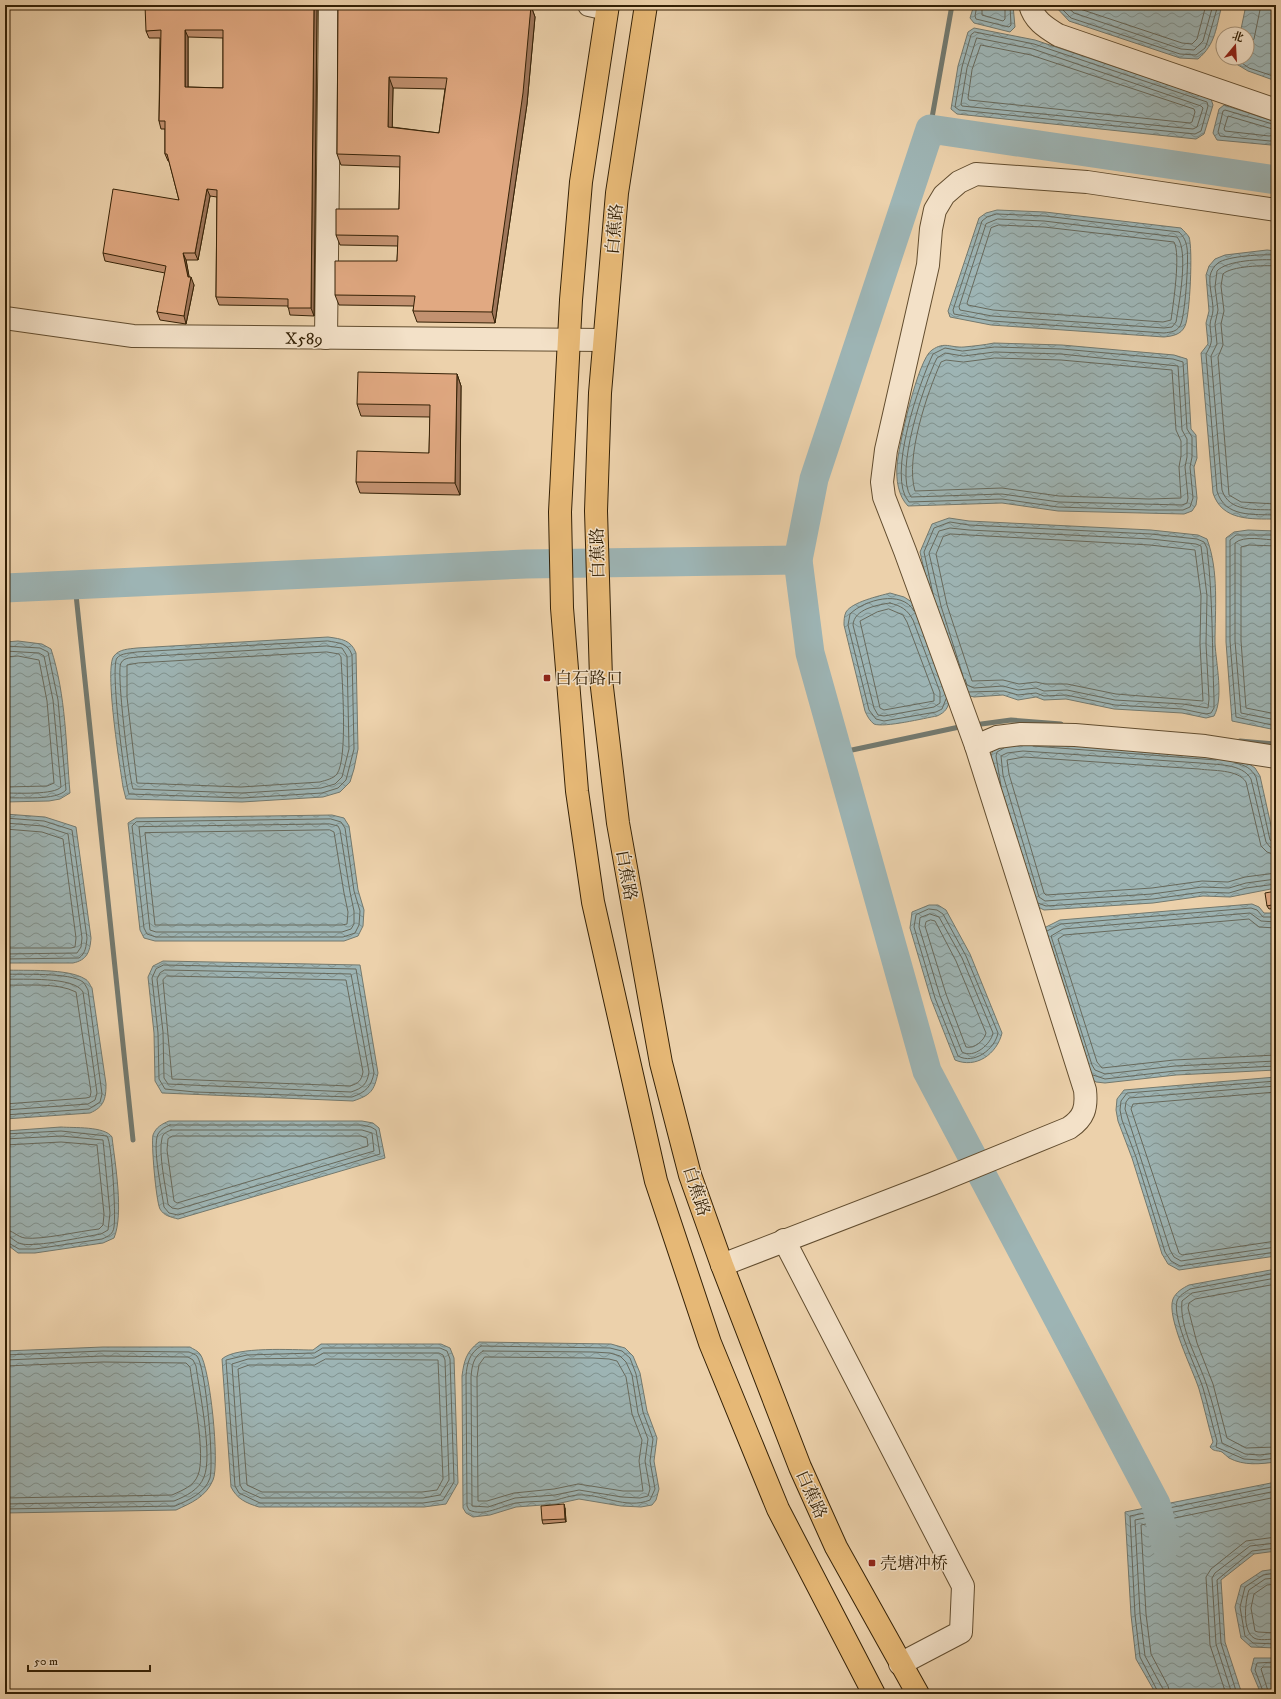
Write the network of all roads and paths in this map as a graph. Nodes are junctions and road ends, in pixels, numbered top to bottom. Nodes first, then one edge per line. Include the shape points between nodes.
1 (330, 5) edge
2 (646, 5) edge
3 (1030, 5) edge
4 (602, 6) edge
5 (1276, 110) edge
6 (1276, 210) edge
7 (5, 318) edge
8 (326, 338) junction
9 (569, 340) junction
10 (604, 340) junction
11 (974, 740) junction
12 (1276, 757) edge
13 (784, 1240) junction
14 (722, 1265) junction
15 (900, 1664) junction
16 (874, 1694) edge
17 (918, 1694) edge

1 - 8 street
2 - 10 main road, 白蕉路 via 617,193
3 - 5 street via 1033,15 1043,26 1058,35
4 - 9 main road, 白蕉路 via 581,182
6 - 11 street via 1086,182 976,174 959,182 944,195 935,210 928,265 886,450 882,482 884,497
7 - 8 street, X589 / X589 via 133,336
8 - 9 street, X589 / X589
9 - 10 street, X589 / X589
9 - 16 main road, 白蕉路 via 560,512 562,608 577,791 593,902 656,1181 710,1343 778,1509
10 - 14 main road, 白蕉路 via 596,511 598,608 602,679 618,823 659,1056 690,1175
11 - 12 street via 1021,734 1075,736 1205,746
11 - 13 street via 1085,1090 1084,1112 1079,1122 1069,1128 932,1184
13 - 14 street
13 - 15 street via 963,1586 961,1632
14 - 15 main road, 白蕉路 via 800,1467 836,1547
15 - 17 main road, 白蕉路

